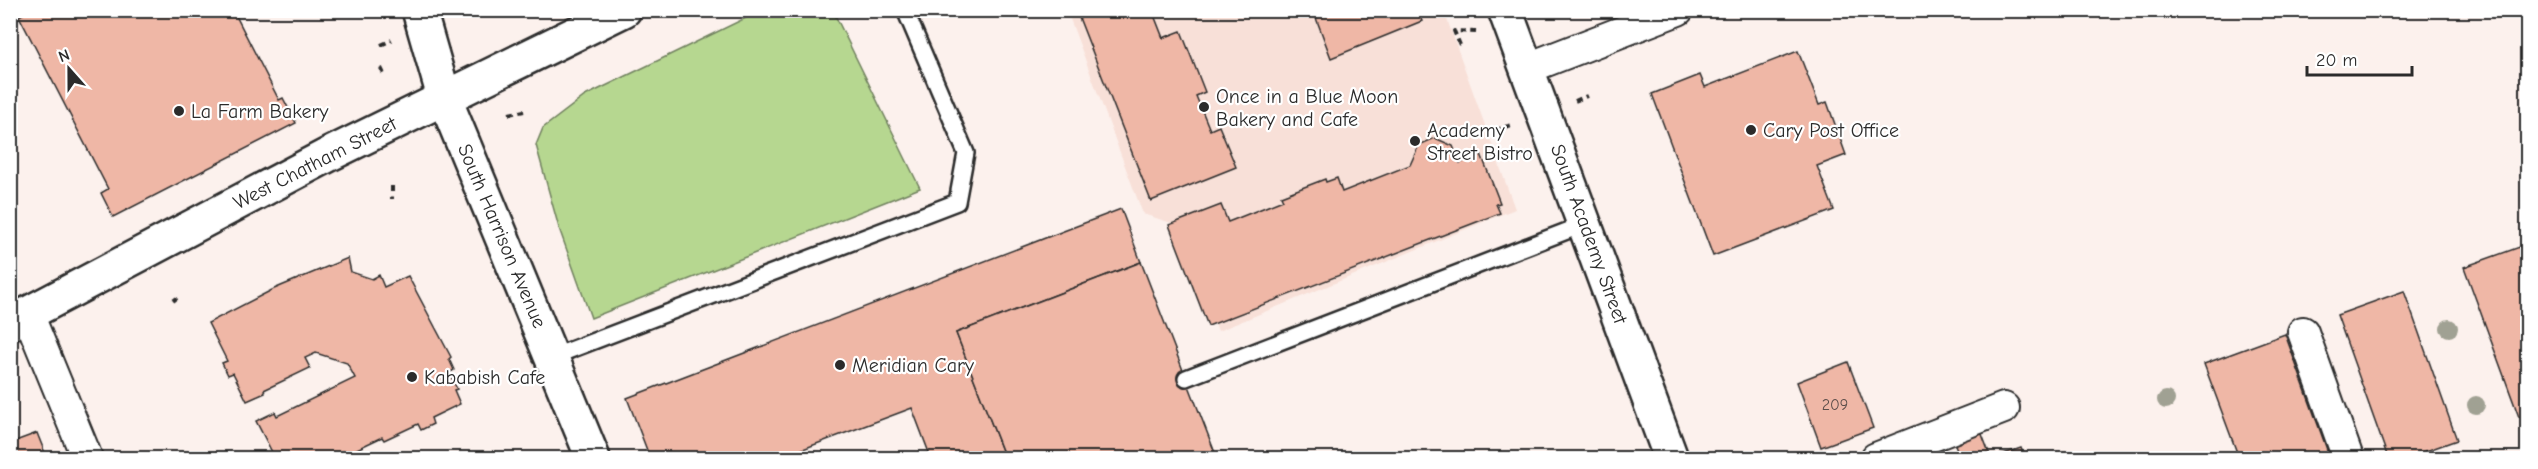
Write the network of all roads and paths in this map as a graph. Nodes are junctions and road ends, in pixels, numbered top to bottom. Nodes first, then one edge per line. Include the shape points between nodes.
1 (419, 10) edge
2 (624, 10) edge
3 (905, 10) edge
4 (1505, 10) edge
5 (1678, 10) edge
6 (1477, 32) dead end
7 (393, 40) dead end
8 (381, 45) dead end
9 (1460, 45) dead end
10 (381, 68) dead end
11 (1528, 68) junction
12 (384, 74) dead end
13 (444, 97) junction
14 (524, 111) dead end
15 (508, 114) dead end
16 (1519, 123) dead end
17 (1495, 130) dead end
18 (392, 186) dead end
19 (392, 199) dead end
20 (1585, 224) junction
21 (177, 298) dead end
22 (173, 301) dead end
23 (19, 318) edge
24 (2303, 332) dead end
25 (552, 357) junction
26 (1186, 378) dead end
27 (2004, 408) dead end
28 (87, 459) edge
29 (593, 459) edge
30 (1671, 459) edge
31 (1876, 459) edge
32 (2348, 459) edge

1 - 13 main road, South Harrison Avenue
2 - 13 main road, West Chatham Street
3 - 25 lane via 966,153 957,202
4 - 11 main road, South Academy Street
5 - 11 street
6 - 9 path via 1454,31
7 - 8 path
10 - 12 path
11 - 20 main road, South Academy Street
13 - 23 main road, West Chatham Street
13 - 25 main road, South Harrison Avenue
14 - 15 path
16 - 17 path
18 - 19 path
20 - 26 lane
20 - 30 main road, South Academy Street
21 - 22 path
23 - 28 street
24 - 32 street
25 - 29 main road, South Harrison Avenue
27 - 31 street

